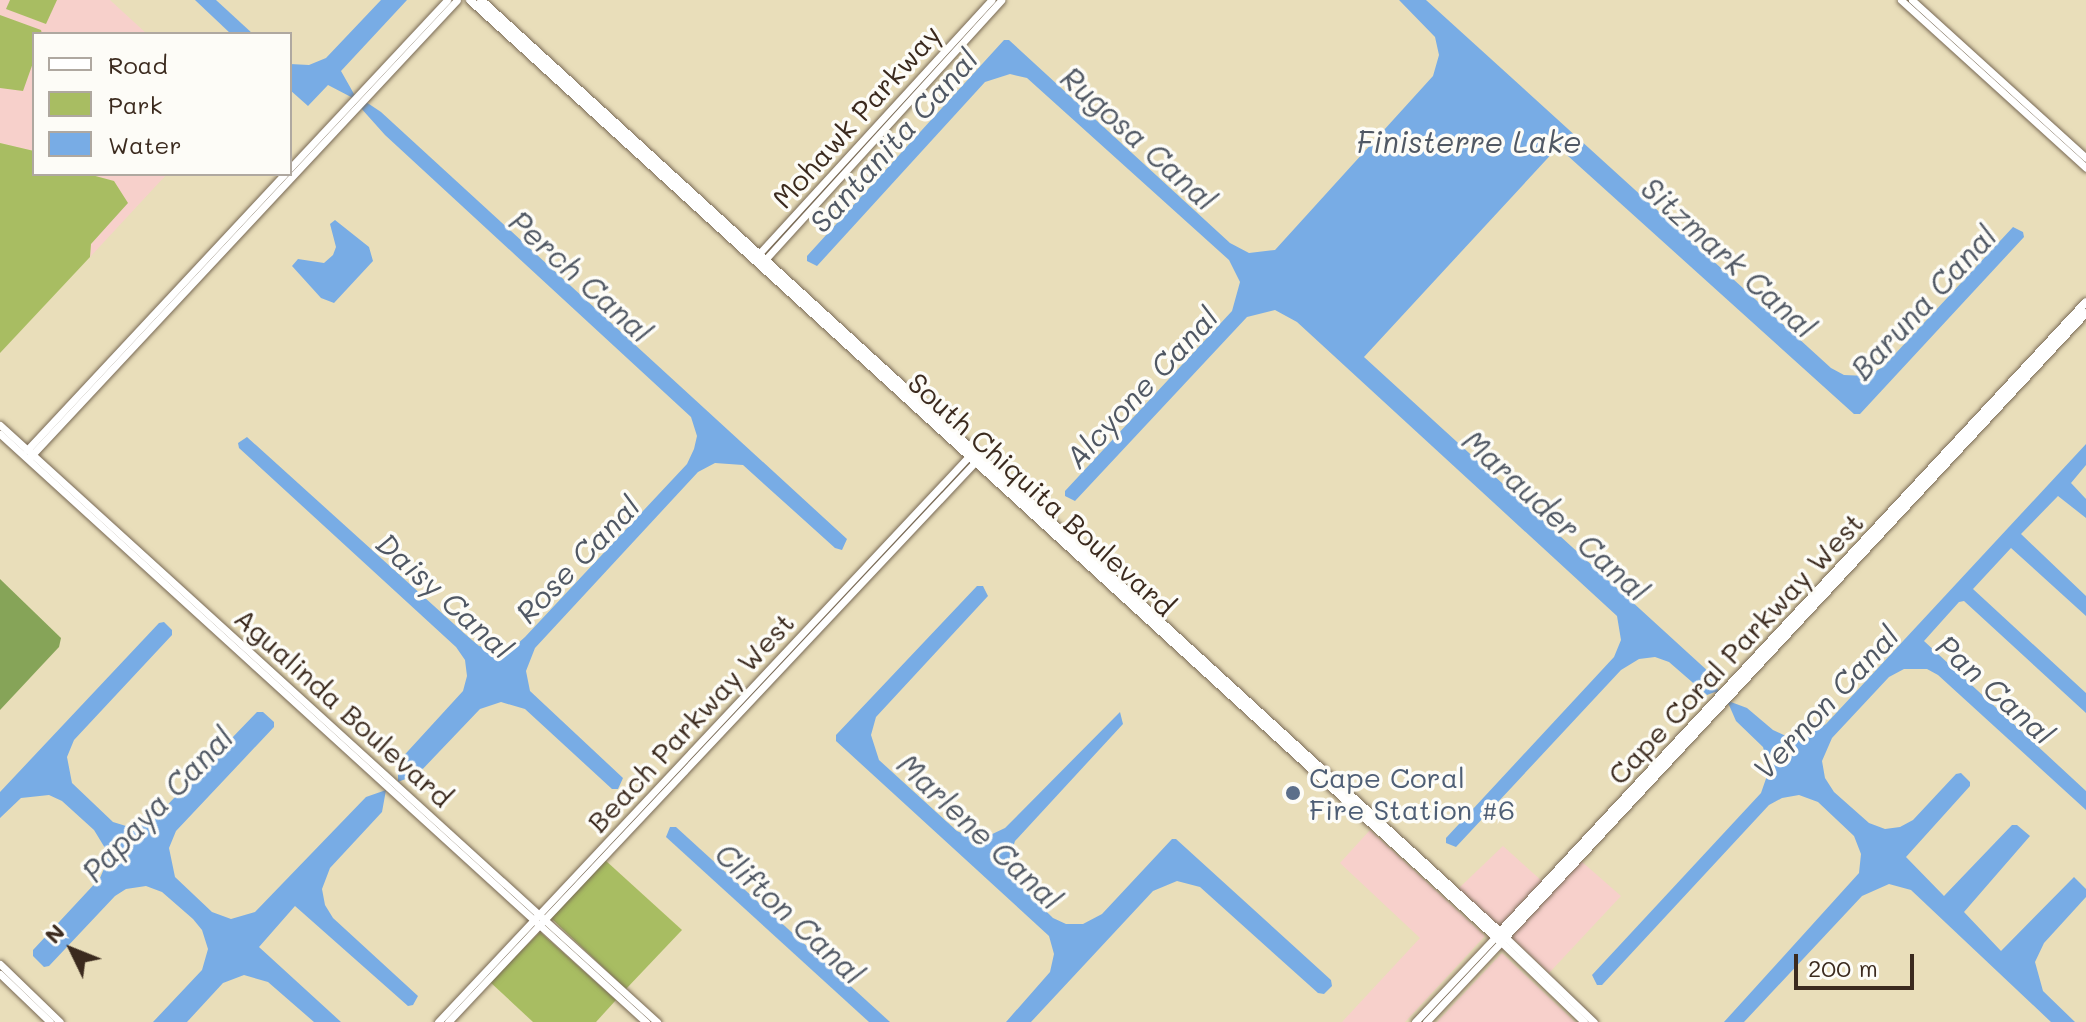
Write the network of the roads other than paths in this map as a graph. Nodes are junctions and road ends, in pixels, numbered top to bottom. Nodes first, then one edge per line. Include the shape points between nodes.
1 (447, 0) edge
2 (457, 0) edge
3 (470, 0) edge
4 (481, 0) edge
5 (991, 0) edge
6 (1001, 0) edge
7 (1901, 0) edge
8 (1912, 0) edge
9 (1972, 60) junction
10 (363, 95) junction
11 (352, 107) junction
12 (2086, 158) edge
13 (292, 166) edge
14 (2086, 166) edge
15 (292, 171) edge
16 (282, 176) edge
17 (288, 176) edge
18 (758, 261) junction
19 (2086, 302) edge
20 (2086, 313) edge
21 (0, 425) edge
22 (0, 434) edge
23 (1958, 445) junction
24 (28, 454) junction
25 (974, 457) junction
26 (1730, 690) junction
27 (1717, 704) junction
28 (1659, 762) junction
29 (1630, 803) junction
30 (1591, 835) junction
31 (1562, 877) junction
32 (539, 920) junction
33 (1500, 937) junction
34 (0, 964) edge
35 (0, 974) edge
36 (1443, 991) junction
37 (1428, 1020) edge
38 (1416, 1021) edge
39 (50, 1022) edge
40 (60, 1022) edge
41 (438, 1022) edge
42 (448, 1022) edge
43 (646, 1022) edge
44 (657, 1022) edge
45 (1584, 1022) edge
46 (1594, 1022) edge

1 - 10 street
2 - 10 street
3 - 18 main road, South Chiquita Boulevard
4 - 18 main road, South Chiquita Boulevard
5 - 18 street, Mohawk Parkway
6 - 18 street, Mohawk Parkway
7 - 9 street
8 - 9 street
9 - 12 street
9 - 14 street
10 - 11 street
11 - 13 street
11 - 15 street
16 - 24 street
17 - 24 street
18 - 25 main road, South Chiquita Boulevard
19 - 23 main road, Cape Coral Parkway West
20 - 23 main road, Cape Coral Parkway West
21 - 24 street, Agualinda Boulevard
22 - 24 street, Agualinda Boulevard
23 - 26 main road, Cape Coral Parkway West
23 - 26 main road, Cape Coral Parkway West
24 - 32 street, Agualinda Boulevard
25 - 32 street, Beach Parkway West
25 - 33 main road, South Chiquita Boulevard
26 - 27 main road, Cape Coral Parkway West
27 - 28 main road, Cape Coral Parkway West
27 - 29 main road, Cape Coral Parkway West
28 - 29 main road
28 - 30 main road, Cape Coral Parkway West
29 - 31 main road, Cape Coral Parkway West
30 - 31 main road
30 - 33 main road, Cape Coral Parkway West
31 - 33 main road, Cape Coral Parkway West
32 - 41 street, Beach Parkway West
32 - 42 street, Beach Parkway West
32 - 43 street, Agualinda Boulevard
32 - 44 street, Agualinda Boulevard
33 - 36 street, Cape Coral Parkway West
33 - 37 street, Cape Coral Parkway West
33 - 45 street, South Chiquita Boulevard
33 - 46 street, South Chiquita Boulevard
34 - 40 street
35 - 39 street
36 - 37 street
36 - 38 street, Cape Coral Parkway West

